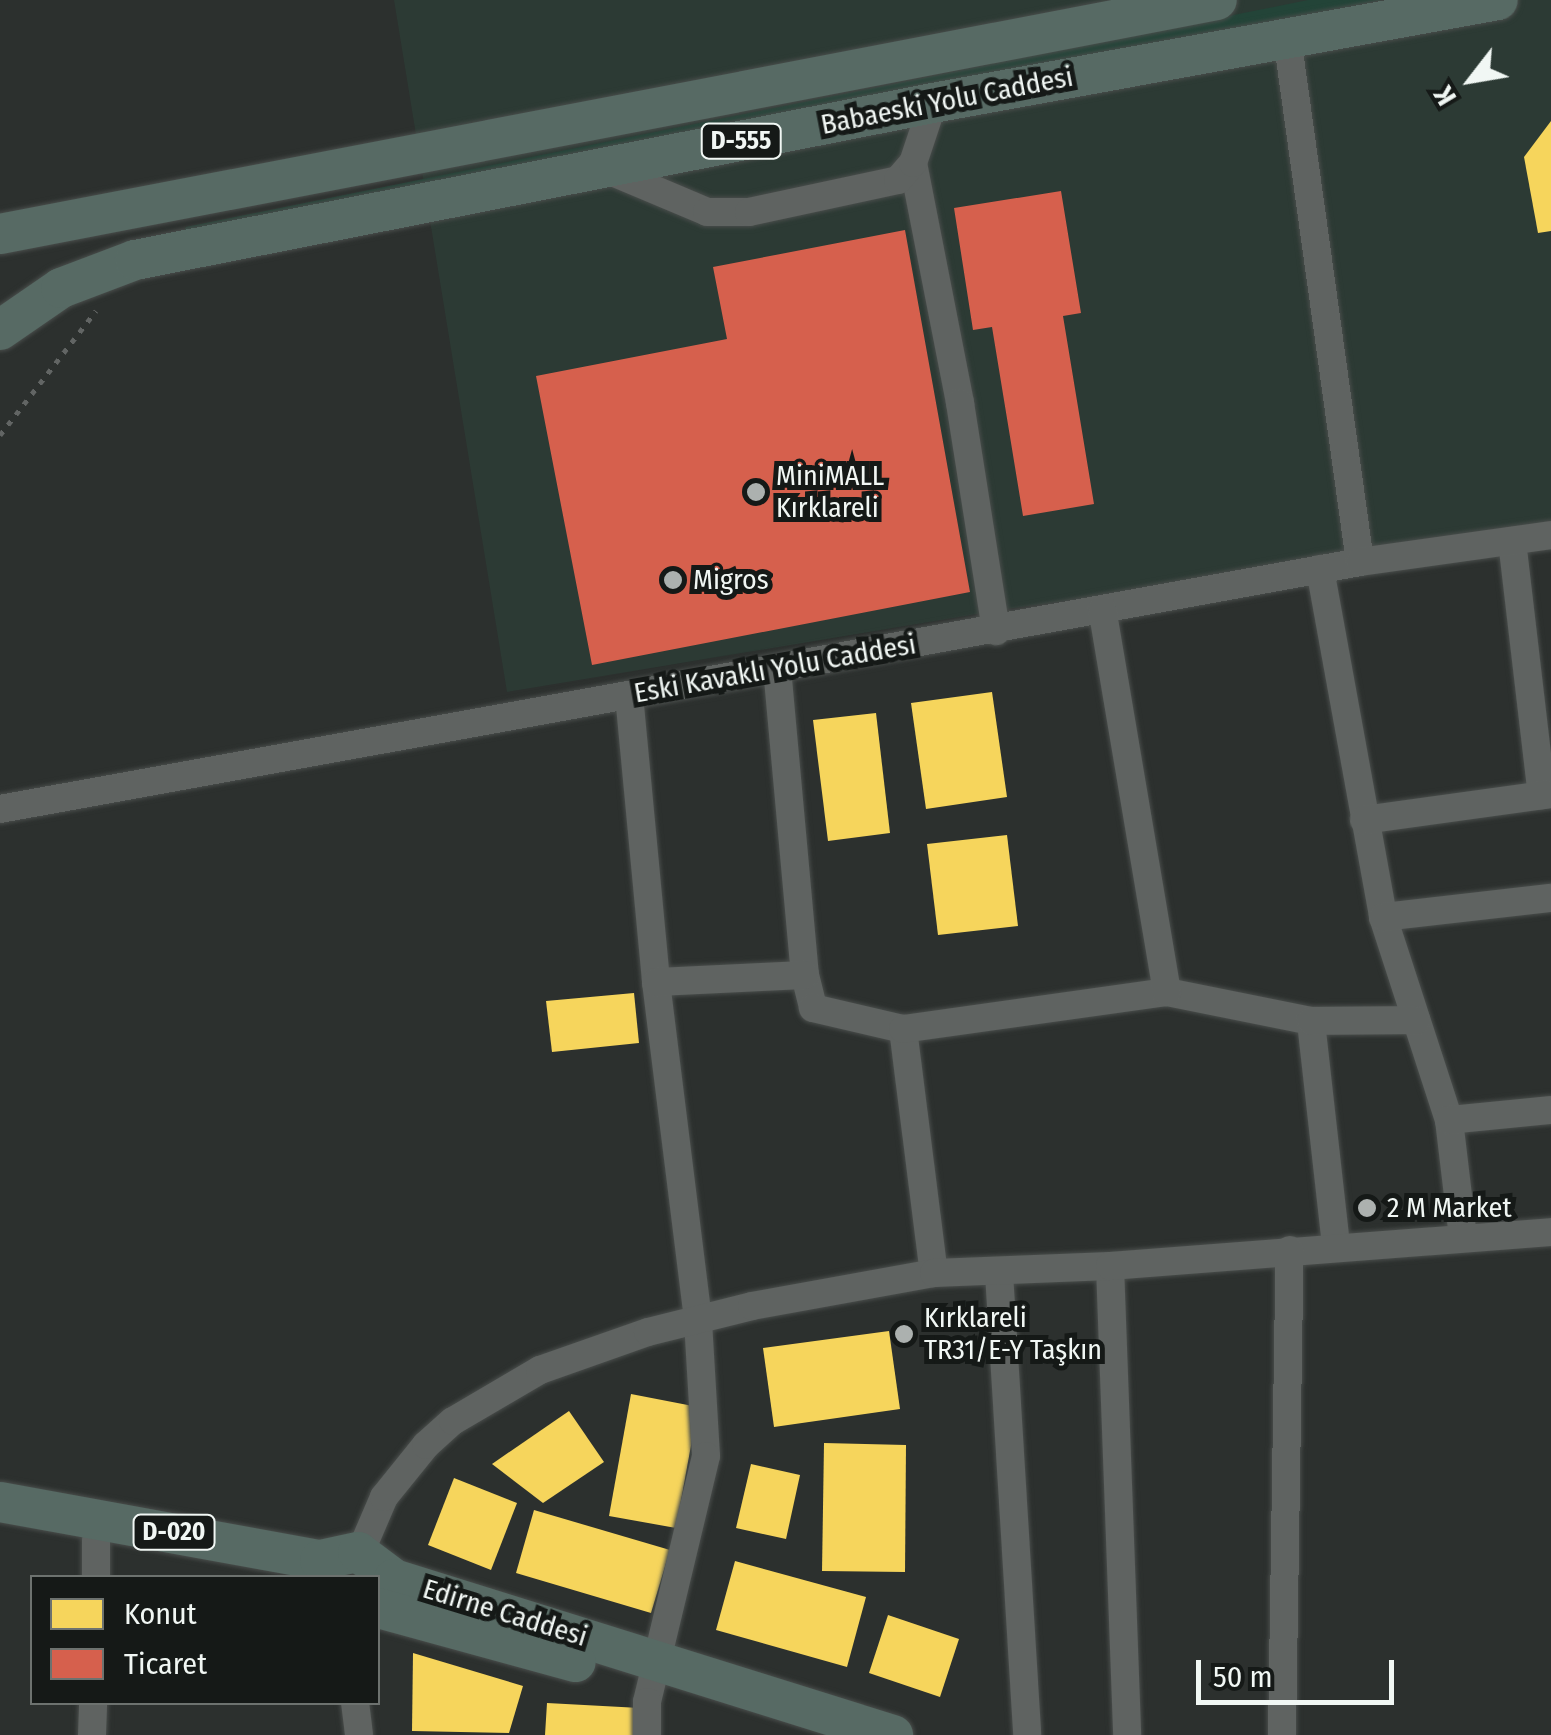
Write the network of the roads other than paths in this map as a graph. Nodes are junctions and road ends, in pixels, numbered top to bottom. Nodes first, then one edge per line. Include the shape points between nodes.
1 (1217, 0) edge
2 (1498, 0) edge
3 (1287, 37) junction
4 (933, 103) junction
5 (914, 163) junction
6 (602, 168) junction
7 (0, 234) edge
8 (0, 330) edge
9 (1551, 535) edge
10 (1512, 541) junction
11 (1360, 562) junction
12 (1320, 570) junction
13 (1102, 609) junction
14 (996, 631) junction
15 (777, 668) junction
16 (629, 695) junction
17 (1547, 795) edge
18 (0, 808) edge
19 (1364, 820) junction
20 (1551, 898) edge
21 (1383, 916) junction
22 (805, 974) junction
23 (656, 982) junction
24 (1167, 992) junction
25 (1416, 1020) junction
26 (1311, 1021) junction
27 (903, 1028) junction
28 (1551, 1110) edge
29 (1449, 1120) junction
30 (1551, 1232) edge
31 (1463, 1237) junction
32 (1336, 1245) junction
33 (1290, 1250) junction
34 (1110, 1266) junction
35 (934, 1273) junction
36 (999, 1273) junction
37 (698, 1321) junction
38 (0, 1502) edge
39 (0, 1526) edge
40 (96, 1559) edge
41 (358, 1573) edge
42 (265, 1575) edge
43 (380, 1580) edge
44 (654, 1672) junction
45 (93, 1705) edge
46 (355, 1705) edge
47 (92, 1735) edge
48 (359, 1735) edge
49 (647, 1735) edge
50 (840, 1735) edge
51 (893, 1735) edge
52 (1028, 1735) edge
53 (1127, 1735) edge
54 (1282, 1735) edge

1 - 7 highway, Babaeski Yolu Caddesi / D-555
2 - 3 highway, Babaeski Yolu Caddesi / D-555
3 - 4 highway, Babaeski Yolu Caddesi / D-555
3 - 11 street
4 - 5 street
4 - 6 highway, Babaeski Yolu Caddesi / D-555
5 - 6 street via 898,180 735,212 707,212
5 - 14 street
6 - 8 highway, Babaeski Yolu Caddesi / D-555 via 136,260 61,288
9 - 10 street, Eski Kavaklı Yolu Caddesi
10 - 11 street, Eski Kavaklı Yolu Caddesi
10 - 17 street
11 - 12 street, Eski Kavaklı Yolu Caddesi
12 - 13 street, Eski Kavaklı Yolu Caddesi
12 - 19 street
13 - 14 street, Eski Kavaklı Yolu Caddesi
13 - 24 street
14 - 15 street, Eski Kavaklı Yolu Caddesi
15 - 16 street, Eski Kavaklı Yolu Caddesi
15 - 22 street
16 - 18 street, Eski Kavaklı Yolu Caddesi
16 - 23 street
17 - 19 street
19 - 21 street
20 - 21 street
21 - 25 street
22 - 23 street
22 - 27 street via 813,1008
23 - 37 street
24 - 26 street
24 - 27 street
25 - 26 street
25 - 29 street
26 - 32 street
27 - 35 street
28 - 29 street
29 - 31 street
30 - 31 street
31 - 32 street
32 - 33 street
33 - 34 street
33 - 54 street
34 - 36 street
34 - 53 street
35 - 36 street
35 - 37 street
36 - 52 street
37 - 41 street via 540,1370 478,1404 402,1471 384,1497
37 - 44 street via 706,1456
38 - 41 highway, Edirne Caddesi / D-020
39 - 40 highway, D-020
40 - 42 highway, D-020 via 180,1553
43 - 44 highway, Edirne Caddesi
44 - 49 street
44 - 50 highway, Edirne Caddesi
44 - 51 highway, Edirne Caddesi
45 - 47 street
46 - 48 street

